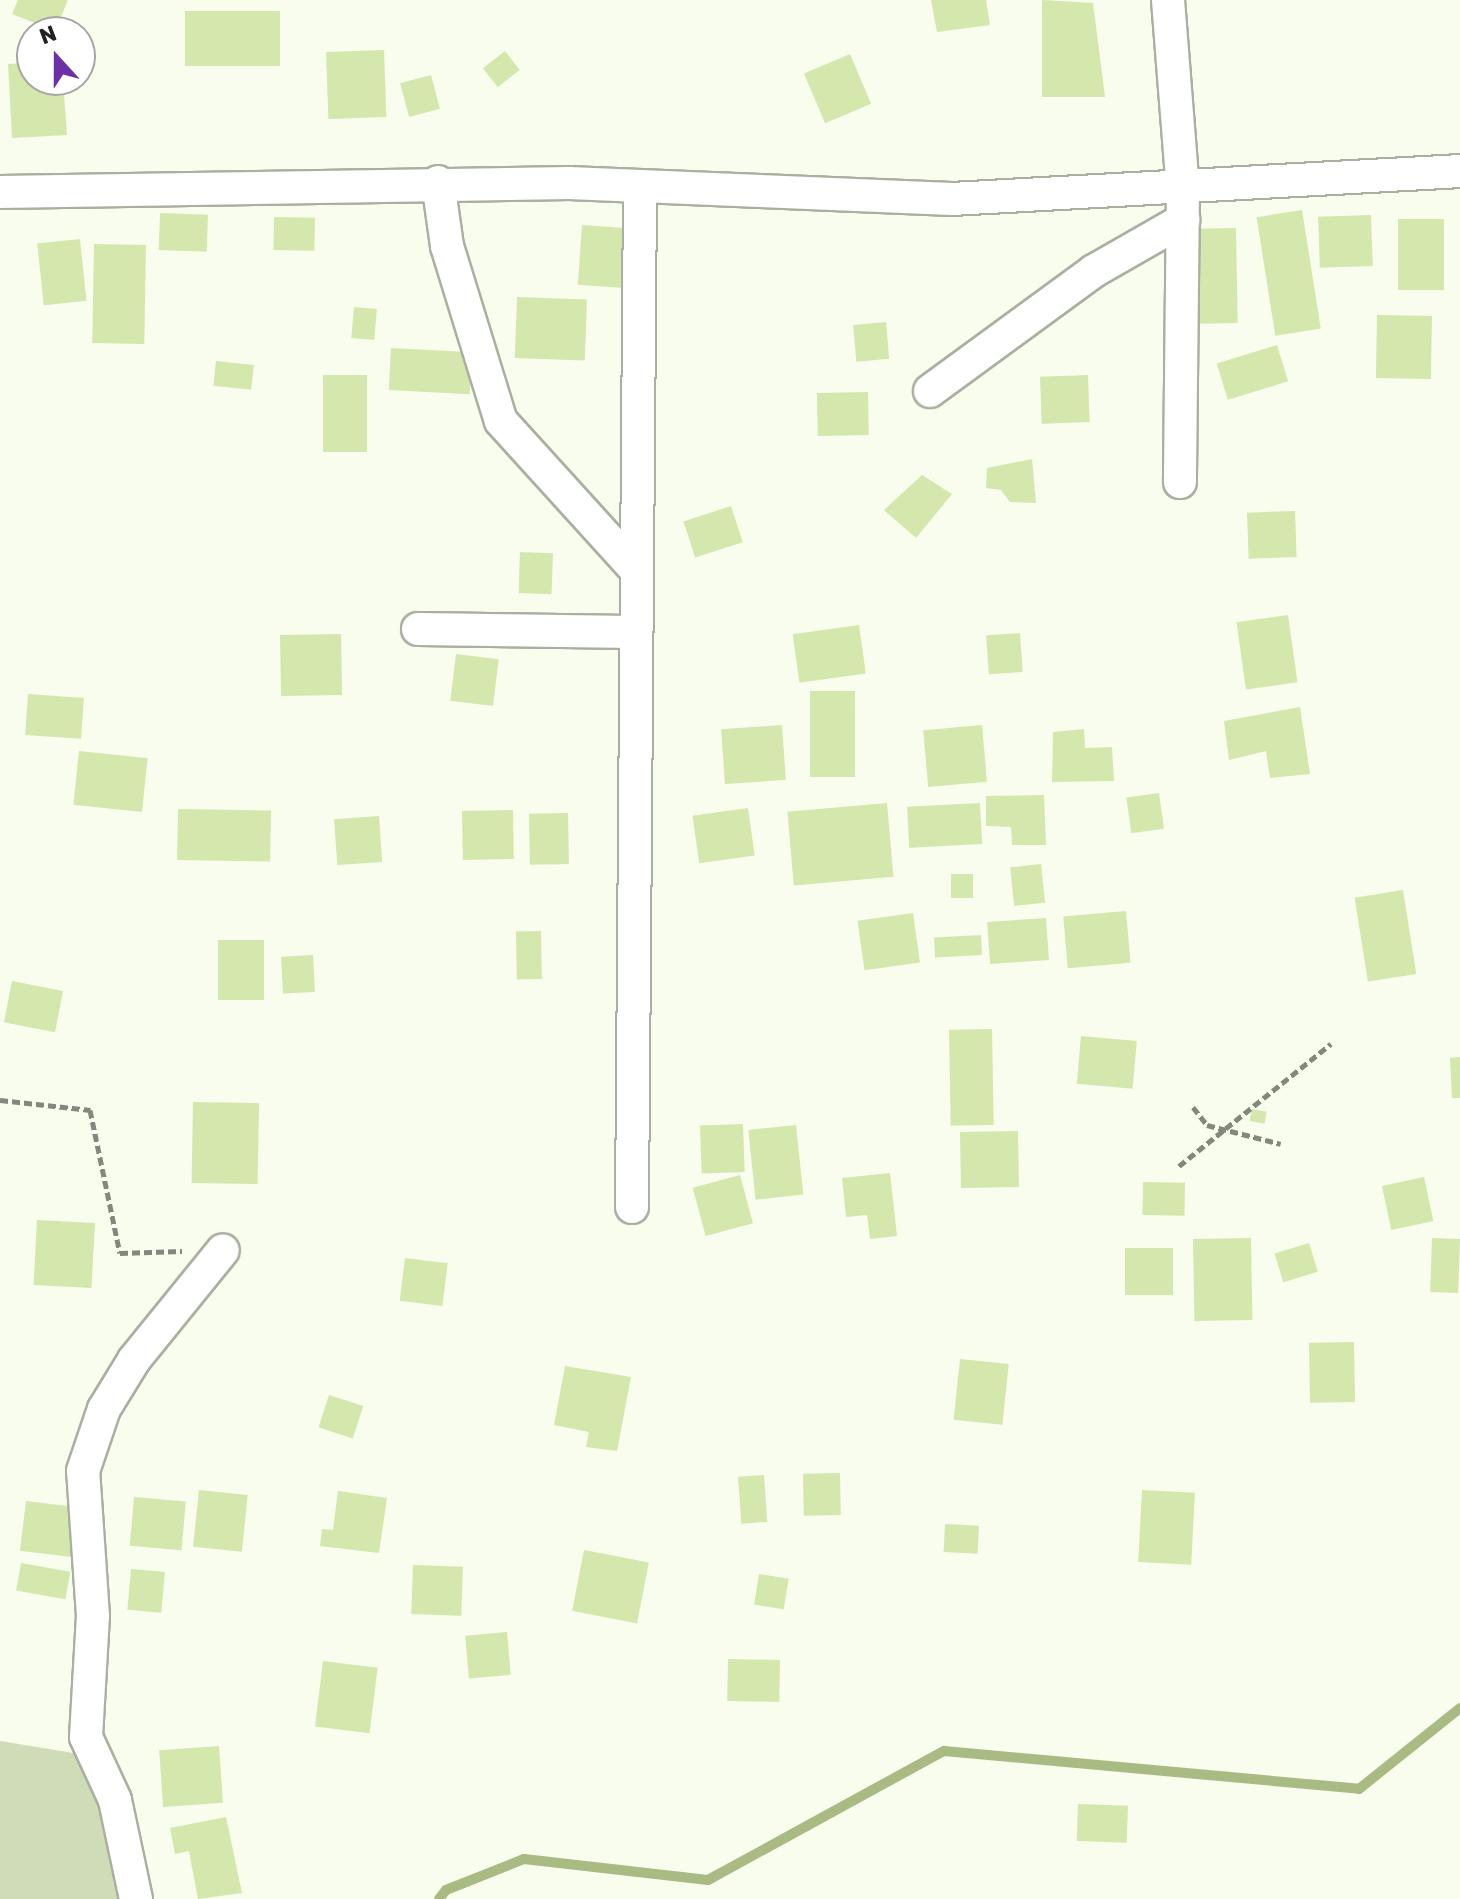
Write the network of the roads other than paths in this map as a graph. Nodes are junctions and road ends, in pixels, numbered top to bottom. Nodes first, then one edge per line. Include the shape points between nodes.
1 (1168, 0) edge
2 (1460, 171) edge
3 (438, 182) junction
4 (640, 186) junction
5 (0, 192) edge
6 (1183, 204) junction
7 (930, 391) dead end
8 (1180, 482) dead end
9 (636, 570) junction
10 (418, 629) dead end
11 (634, 632) junction
12 (632, 1207) dead end
13 (223, 1250) road end
14 (136, 1899) edge

1 - 6 street
2 - 6 street
3 - 4 street
3 - 5 street
3 - 9 street via 447,246 501,421
4 - 6 street
4 - 9 street
6 - 7 street
6 - 8 street
9 - 11 street
10 - 11 street
11 - 12 street via 639,933
13 - 14 street via 134,1360 104,1409 83,1471 93,1616 86,1737 115,1800

